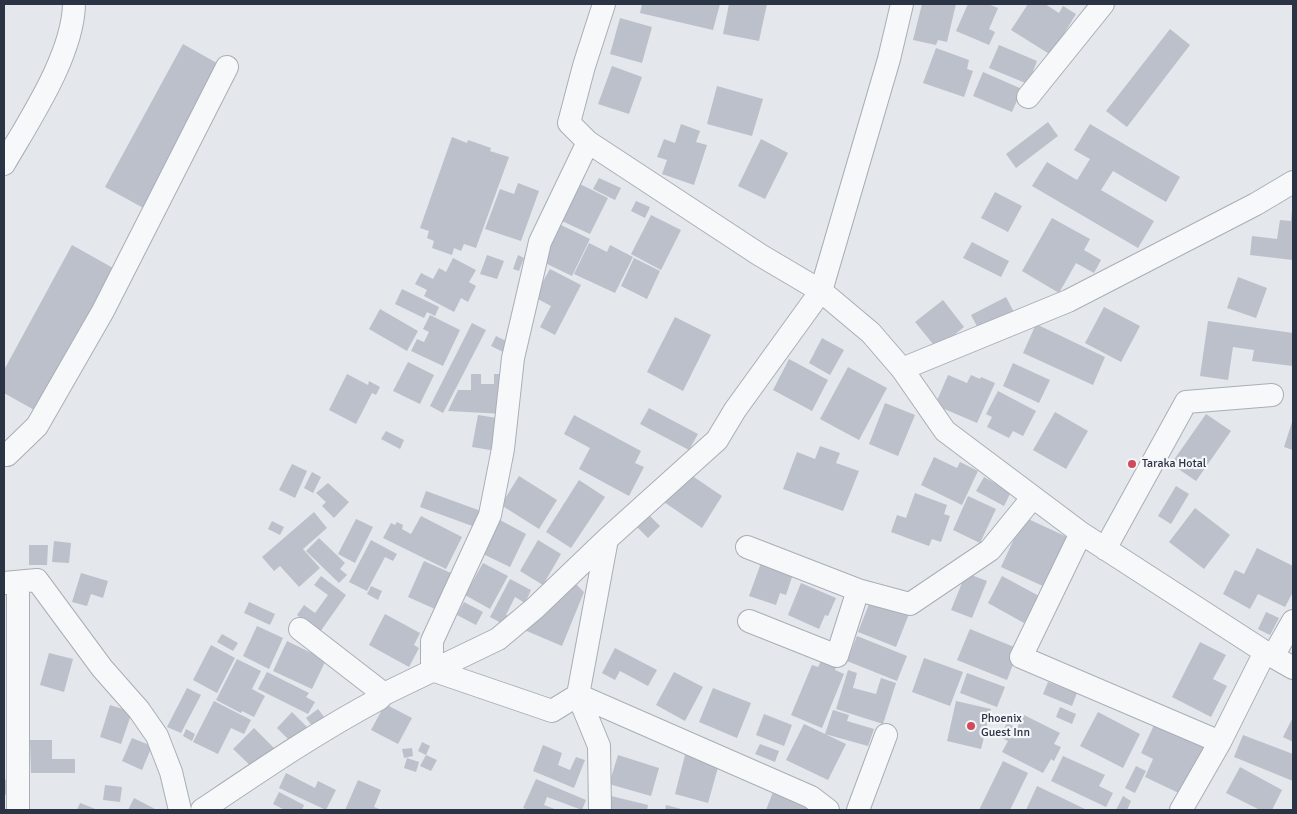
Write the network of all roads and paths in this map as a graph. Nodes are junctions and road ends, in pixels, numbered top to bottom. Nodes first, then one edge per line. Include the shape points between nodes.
1 (74, 4) edge
2 (604, 4) edge
3 (902, 4) edge
4 (1103, 4) edge
5 (227, 67) dead end
6 (1028, 97) dead end
7 (588, 142) junction
8 (4, 164) edge
9 (1293, 182) edge
10 (820, 291) junction
11 (902, 369) junction
12 (1272, 395) dead end
13 (4, 455) edge
14 (1033, 497) junction
15 (1081, 533) junction
16 (607, 539) junction
17 (748, 548) dead end
18 (1105, 549) junction
19 (11, 582) edge
20 (858, 590) junction
21 (749, 621) dead end
22 (1293, 621) edge
23 (300, 629) dead end
24 (1269, 654) junction
25 (1293, 668) edge
26 (432, 670) junction
27 (384, 694) junction
28 (578, 695) junction
29 (886, 736) dead end
30 (1220, 742) junction
31 (18, 810) edge
32 (180, 810) edge
33 (202, 810) edge
34 (600, 810) edge
35 (828, 810) edge
36 (858, 810) edge
37 (1181, 810) edge

1 - 8 street via 70,38 57,68
2 - 7 street via 569,123
3 - 10 street via 890,59
4 - 6 street
5 - 13 street via 103,311 37,426
7 - 10 street via 737,241
7 - 26 street via 540,242 513,358 503,449 490,515 432,641
9 - 11 street via 1068,301
10 - 11 street via 871,333
10 - 16 street via 717,440
11 - 14 street via 945,432
12 - 18 street via 1186,402
14 - 15 street
14 - 20 street via 990,550 910,604
15 - 18 street
15 - 30 street via 1020,656
16 - 26 street via 498,639
16 - 28 street
17 - 20 street
18 - 24 street
19 - 31 street
19 - 32 street via 37,580 102,668 139,710 157,736
20 - 21 street via 838,656
22 - 24 street
23 - 27 street
24 - 25 street
24 - 30 street
26 - 27 street
26 - 28 street via 552,711
27 - 33 street via 298,745
28 - 34 street via 599,746
28 - 35 street via 810,797
29 - 36 street
30 - 37 street

